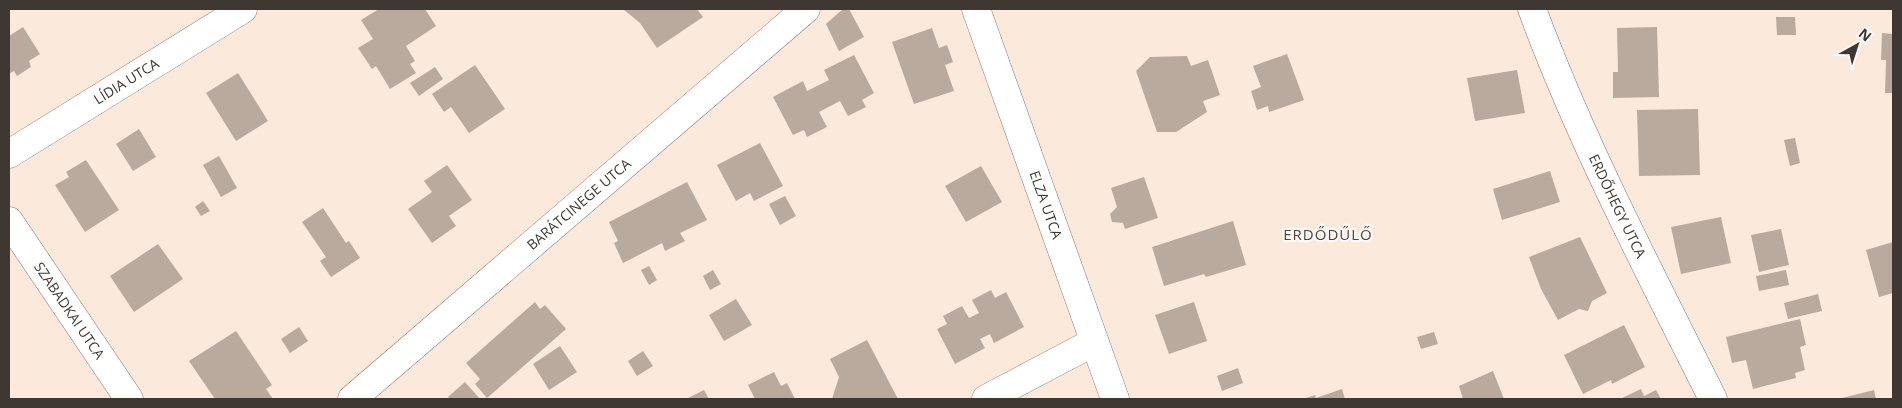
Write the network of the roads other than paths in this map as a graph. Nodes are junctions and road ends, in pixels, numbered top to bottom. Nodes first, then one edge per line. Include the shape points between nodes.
1 (243, 9) edge
2 (806, 9) edge
3 (976, 9) edge
4 (1532, 9) edge
5 (9, 154) edge
6 (9, 220) edge
7 (1094, 342) junction
8 (129, 399) edge
9 (352, 399) edge
10 (986, 399) edge
11 (1115, 399) edge
12 (1714, 399) edge

1 - 5 street, LÍDIA UTCA
2 - 9 street, BARÁTCINEGE UTCA
3 - 7 street, ELZA UTCA
4 - 12 street, ERDŐHEGY UTCA via 1599,169
6 - 8 street, SZABADKAI UTCA
7 - 10 street
7 - 11 street, ELZA UTCA

